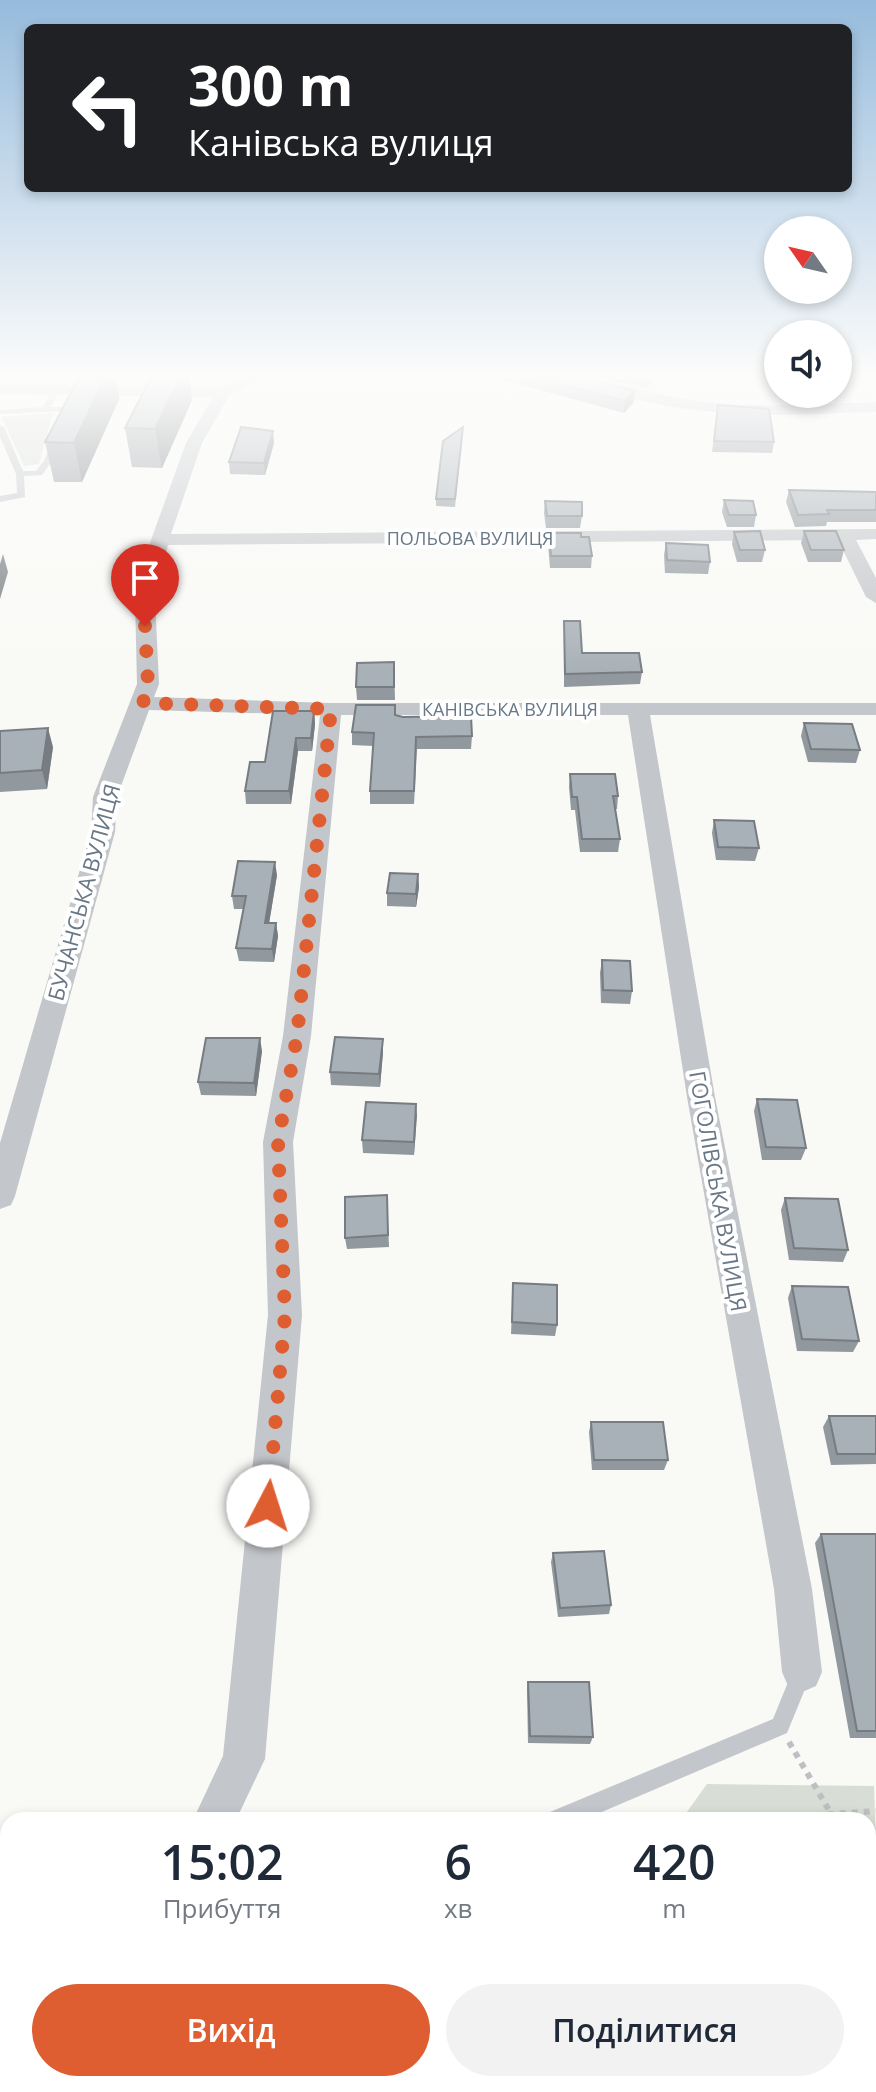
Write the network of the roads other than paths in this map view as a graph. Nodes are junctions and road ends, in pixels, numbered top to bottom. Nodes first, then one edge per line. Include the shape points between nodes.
1 (20, 477) edge
2 (182, 477) edge
3 (0, 499) edge
4 (876, 534) edge
5 (845, 535) junction
6 (160, 540) junction
7 (876, 597) edge
8 (143, 703) junction
9 (331, 709) junction
10 (876, 709) edge
11 (638, 710) junction
12 (0, 1196) edge
13 (802, 1672) joint
14 (218, 1812) edge
15 (577, 1812) edge

1 - 3 lane via 22,495
2 - 6 street, БУЧАНСЬКА ВУЛИЦЯ
4 - 5 street, ПОЛЬОВА ВУЛИЦЯ
5 - 6 street, ПОЛЬОВА ВУЛИЦЯ
5 - 7 street
6 - 8 street, БУЧАНСЬКА ВУЛИЦЯ via 145,598 148,684
8 - 9 street, КАНІВСЬКА ВУЛИЦЯ
8 - 12 street, БУЧАНСЬКА ВУЛИЦЯ via 105,797 103,832
9 - 11 street, КАНІВСЬКА ВУЛИЦЯ
9 - 14 street via 297,1036 278,1142 285,1315 244,1759
10 - 11 street, КАНІВСЬКА ВУЛИЦЯ
11 - 13 street, ГОГОЛІВСЬКА ВУЛИЦЯ via 701,1097 793,1589
13 - 15 lane via 780,1726

